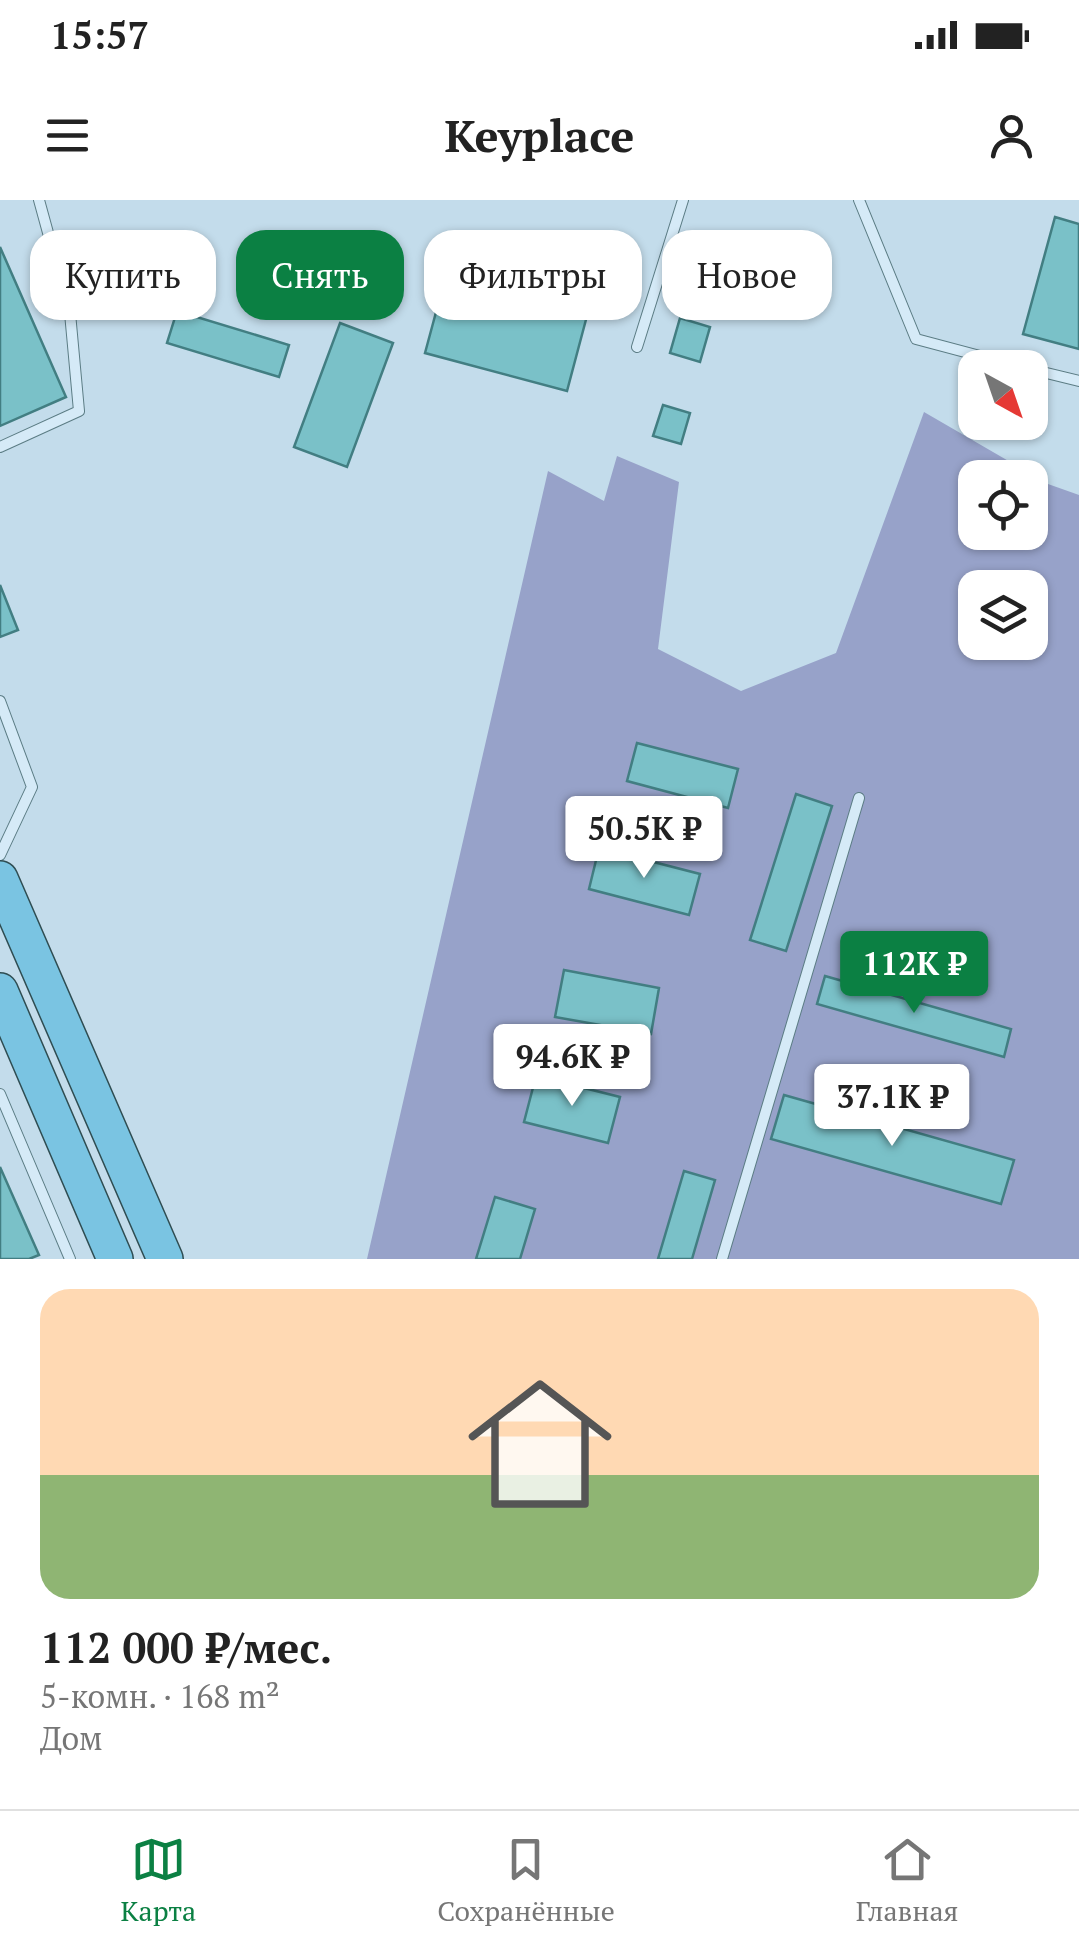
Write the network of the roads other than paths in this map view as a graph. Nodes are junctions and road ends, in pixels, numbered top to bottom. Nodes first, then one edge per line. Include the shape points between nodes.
1 (38, 200) edge
2 (683, 200) edge
3 (859, 200) edge
4 (637, 347) dead end
5 (958, 350) edge
6 (1048, 373) edge
7 (1079, 381) edge
8 (0, 447) edge
9 (0, 700) edge
10 (859, 798) dead end
11 (0, 855) edge
12 (0, 879) edge
13 (0, 991) edge
14 (0, 1094) edge
15 (70, 1259) edge
16 (115, 1259) edge
17 (166, 1259) edge
18 (722, 1259) edge

1 - 8 lane via 70,313 79,411
2 - 4 lane
3 - 5 lane via 916,339
6 - 7 lane
9 - 11 lane via 32,787
10 - 18 lane
12 - 17 highway
13 - 16 highway
14 - 15 lane

